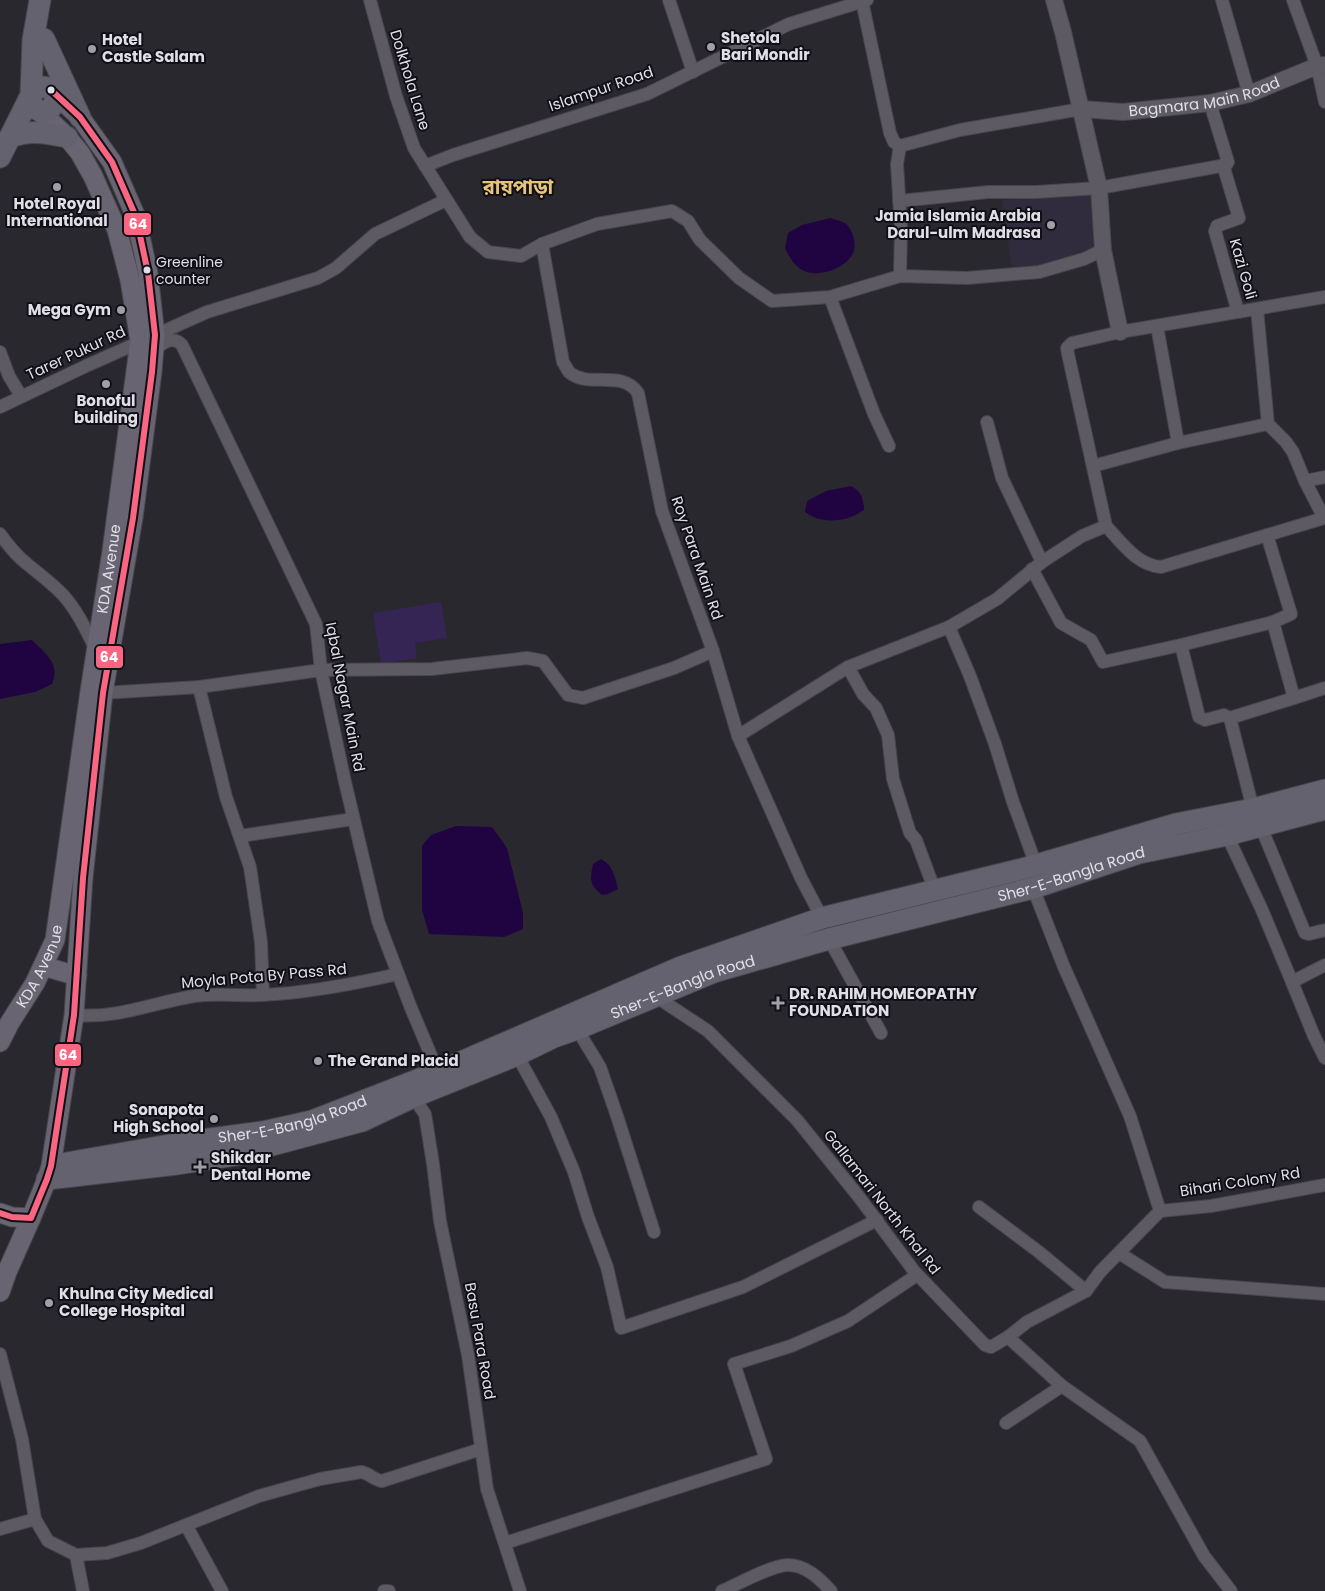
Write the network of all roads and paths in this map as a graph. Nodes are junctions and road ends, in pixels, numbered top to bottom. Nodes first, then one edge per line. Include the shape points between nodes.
1 (40, 0) edge
2 (49, 0) edge
3 (370, 0) edge
4 (669, 0) edge
5 (1054, 0) edge
6 (1222, 0) edge
7 (1293, 0) edge
8 (864, 1) edge
9 (38, 39) junction
10 (1321, 66) edge
11 (693, 72) junction
12 (1249, 94) junction
13 (41, 95) junction
14 (1325, 102) edge
15 (1210, 104) junction
16 (1081, 109) junction
17 (80, 117) junction
18 (10, 137) junction
19 (67, 137) junction
20 (900, 146) junction
21 (0, 157) edge
22 (1223, 165) junction
23 (425, 166) junction
24 (1099, 188) junction
25 (446, 200) junction
26 (899, 201) junction
27 (542, 244) junction
28 (1103, 250) junction
29 (900, 276) junction
30 (830, 297) junction
31 (1325, 297) edge
32 (1257, 309) junction
33 (1238, 312) junction
34 (1157, 326) junction
35 (1120, 332) junction
36 (150, 342) junction
37 (0, 352) edge
38 (21, 396) junction
39 (0, 407) edge
40 (987, 422) dead end
41 (1268, 424) junction
42 (1178, 443) junction
43 (889, 446) dead end
44 (1093, 466) junction
45 (1325, 477) edge
46 (1305, 481) junction
47 (1325, 518) edge
48 (1106, 526) junction
49 (0, 534) edge
50 (1266, 535) junction
51 (1037, 565) junction
52 (1273, 622) junction
53 (948, 627) junction
54 (1182, 645) junction
55 (96, 650) junction
56 (713, 651) junction
57 (848, 667) junction
58 (321, 670) junction
59 (198, 687) junction
60 (1325, 688) edge
61 (103, 693) junction
62 (1294, 698) junction
63 (1230, 718) junction
64 (738, 736) junction
65 (1325, 790) edge
66 (1325, 809) edge
67 (1257, 818) junction
68 (353, 819) junction
69 (240, 836) junction
70 (1227, 836) junction
71 (1050, 868) junction
72 (1033, 888) junction
73 (935, 891) junction
74 (822, 918) junction
75 (1325, 930) edge
76 (829, 939) junction
77 (1325, 965) edge
78 (43, 966) junction
79 (398, 974) junction
80 (77, 976) junction
81 (1292, 982) junction
82 (263, 995) junction
83 (654, 996) junction
84 (605, 1008) junction
85 (74, 1015) junction
86 (577, 1029) junction
87 (881, 1033) dead end
88 (0, 1042) edge
89 (517, 1056) junction
90 (1325, 1058) edge
91 (438, 1072) junction
92 (413, 1097) junction
93 (49, 1173) junction
94 (1325, 1185) edge
95 (979, 1207) dead end
96 (1160, 1210) junction
97 (0, 1213) edge
98 (31, 1218) junction
99 (877, 1220) junction
100 (654, 1232) dead end
101 (1119, 1253) junction
102 (917, 1275) junction
103 (1086, 1291) junction
104 (0, 1292) edge
105 (1325, 1294) edge
106 (1008, 1337) junction
107 (0, 1354) edge
108 (1062, 1386) junction
109 (1006, 1423) dead end
110 (481, 1449) junction
111 (35, 1519) junction
112 (186, 1525) junction
113 (0, 1529) edge
114 (505, 1543) junction
115 (76, 1555) junction
116 (83, 1591) edge
117 (222, 1591) edge
118 (384, 1591) edge
119 (389, 1591) edge
120 (520, 1591) edge
121 (722, 1591) edge
122 (831, 1591) edge
123 (1231, 1591) edge

1 - 9 highway
2 - 9 highway
3 - 23 street, Dolkhola Lane via 396,96 414,148
4 - 11 street
5 - 16 street
6 - 12 street
7 - 10 street
8 - 11 street, Islampur Road via 789,24
8 - 20 street via 890,133
9 - 13 highway
9 - 17 highway
10 - 12 street, Bagmara Main Road
10 - 14 street
11 - 23 street, Islampur Road via 647,94
12 - 15 street, Bagmara Main Road
13 - 17 main road, KDA Avenue
13 - 18 highway
13 - 19 main road, KDA Avenue
15 - 16 street, Bagmara Main Road via 1123,112
15 - 22 street via 1228,162
16 - 20 street via 960,130
16 - 24 street
17 - 36 main road, KDA Avenue via 112,162 136,217 148,273
18 - 19 highway via 33,131
18 - 21 highway
19 - 36 main road, KDA Avenue via 93,176 117,230
20 - 26 street via 897,164
22 - 24 street
22 - 33 street, Kazi Goli via 1239,218 1217,226 1215,231
23 - 25 street, Dolkhola Lane
24 - 26 street via 988,192
24 - 28 street
25 - 27 street, Dolkhola Lane via 470,237 488,252 521,256
25 - 36 street via 375,234 336,268 318,278 207,312
26 - 29 street
27 - 30 street, Dolkhola Lane via 597,224 672,211 688,221 700,240 739,278 772,301
27 - 56 street, Roy Para Main Rd via 563,362 578,378 626,382 638,393 662,512
28 - 29 street, Dolkhola Lane via 1039,272 967,278
28 - 35 street
29 - 30 street, Dolkhola Lane
30 - 43 street
31 - 32 street
32 - 33 street
32 - 41 street
33 - 34 street
34 - 35 street
34 - 42 street
35 - 44 street via 1072,343 1067,348
36 - 38 street, Tarer Pukur Rd
36 - 55 main road, KDA Avenue
36 - 58 street, Iqbal Nagar Main Rd via 173,340 182,345 316,624
36 - 61 main road, KDA Avenue via 133,518
37 - 38 street
38 - 39 street, Tarer Pukur Rd
40 - 51 street via 1002,478
41 - 42 street
41 - 46 street via 1293,452
42 - 44 street
44 - 48 street
45 - 46 street
46 - 47 street
47 - 50 street
48 - 50 street via 1136,557 1161,568
48 - 51 street via 1082,536
49 - 55 street via 10,548 66,598
50 - 52 street via 1291,614
51 - 53 street via 997,599
51 - 54 street via 1061,623 1089,638 1101,662
52 - 54 street
52 - 62 street
53 - 57 street
53 - 71 street via 970,676 1013,802
54 - 63 street via 1200,717 1205,720 1224,715
55 - 78 main road, KDA Avenue via 55,940
56 - 58 street via 674,668 583,698 568,695 542,661 527,658 432,669
56 - 64 street, Roy Para Main Rd
57 - 64 street
57 - 73 street via 863,694 876,708 888,735 893,779 910,833 916,840
58 - 59 street
58 - 68 street, Iqbal Nagar Main Rd
59 - 61 street
59 - 69 street via 226,797
60 - 62 street
61 - 80 main road, KDA Avenue via 83,878
62 - 63 street
63 - 67 street
64 - 74 street, Roy Para Main Rd
65 - 67 highway, Sher-E-Bangla Road
66 - 67 highway, Sher-E-Bangla Road
67 - 70 highway, Sher-E-Bangla Road
67 - 71 highway, Sher-E-Bangla Road via 1176,824
67 - 75 street via 1305,933
68 - 69 street
68 - 79 street, Iqbal Nagar Main Rd via 378,921
69 - 82 street via 250,867 261,942
70 - 71 highway, Sher-E-Bangla Road
70 - 81 street
71 - 72 highway, Sher-E-Bangla Road
71 - 73 highway, Sher-E-Bangla Road
72 - 76 highway, Sher-E-Bangla Road
72 - 96 street via 1130,1116
73 - 74 highway, Sher-E-Bangla Road
74 - 84 highway, Sher-E-Bangla Road via 681,967
76 - 83 highway, Sher-E-Bangla Road via 714,972
76 - 87 street
77 - 81 street
78 - 80 main road
78 - 88 main road, KDA Avenue
79 - 82 street, Moyla Pota By Pass Rd via 349,985
79 - 91 street, Iqbal Nagar Main Rd
80 - 85 main road, KDA Avenue
81 - 90 street
82 - 85 street, Moyla Pota By Pass Rd via 196,996 125,1013 88,1017
83 - 84 highway, Sher-E-Bangla Road
83 - 99 street, Gallamari North Khal Rd via 708,1031 797,1120
84 - 86 highway, Sher-E-Bangla Road
84 - 91 highway, Sher-E-Bangla Road
85 - 93 main road, KDA Avenue
86 - 89 highway, Sher-E-Bangla Road
86 - 100 street via 600,1067
89 - 92 highway, Sher-E-Bangla Road
89 - 99 street via 551,1117 574,1172 608,1267 621,1328 743,1287
91 - 93 highway, Sher-E-Bangla Road via 312,1121 263,1132 188,1142
92 - 93 highway, Sher-E-Bangla Road via 362,1120 235,1155 177,1164
92 - 110 street, Basu Para Road via 425,1114 440,1221 468,1355
93 - 98 main road, KDA Avenue
94 - 96 street, Bihari Colony Rd via 1211,1206
95 - 103 street
96 - 101 street
97 - 98 main road
98 - 104 main road
99 - 102 street, Gallamari North Khal Rd
101 - 103 street
101 - 105 street via 1165,1282
102 - 106 street, Gallamari North Khal Rd via 985,1345 991,1347
102 - 114 street via 848,1321 791,1346 734,1364 766,1459
103 - 106 street, Gallamari North Khal Rd via 1027,1322
106 - 108 street
107 - 111 street via 22,1439
108 - 109 street
108 - 123 street via 1140,1442 1204,1556
110 - 112 street via 382,1480 366,1472 320,1479 259,1496
110 - 114 street, Basu Para Road via 487,1489
111 - 113 street
111 - 115 street via 48,1540
112 - 115 street via 107,1553
112 - 117 street
114 - 120 street, Basu Para Road
115 - 116 street
118 - 119 street
121 - 122 street via 788,1565 803,1568

